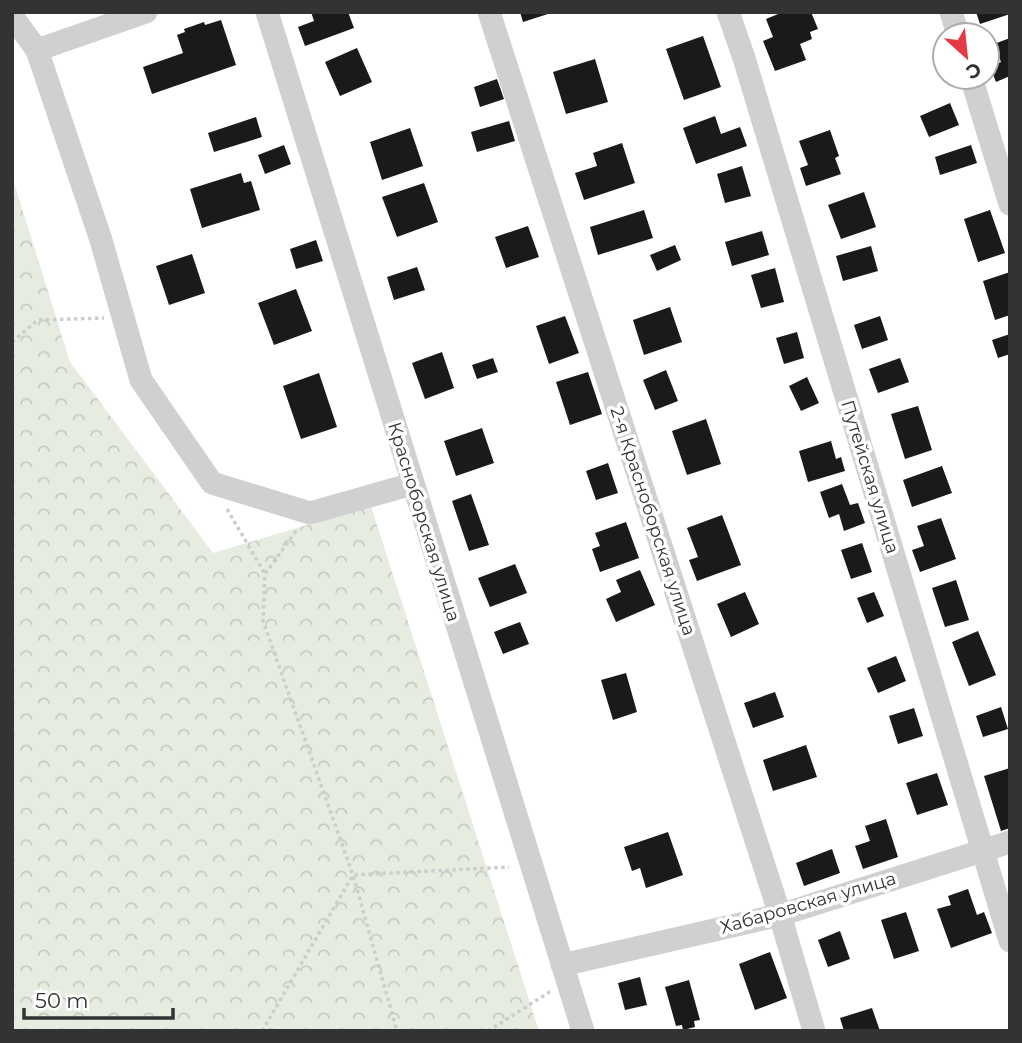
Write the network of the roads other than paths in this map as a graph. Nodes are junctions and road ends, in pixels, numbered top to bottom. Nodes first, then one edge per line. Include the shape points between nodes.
1 (146, 12) edge
2 (267, 12) edge
3 (489, 12) edge
4 (728, 12) edge
5 (12, 16) edge
6 (37, 50) junction
7 (975, 91) edge
8 (1010, 204) edge
9 (412, 484) junction
10 (1010, 842) edge
11 (982, 851) junction
12 (780, 915) junction
13 (1010, 941) edge
14 (565, 973) junction
15 (583, 1031) edge
16 (814, 1031) edge

1 - 6 street
2 - 9 street, Красноборская улица
3 - 12 street, 2-я Красноборская улица
4 - 11 street, Путейская улица
5 - 6 street
6 - 9 street via 141,380 212,483 310,513
7 - 8 street
9 - 14 street, Красноборская улица
10 - 11 street, Хабаровская улица
11 - 12 street, Хабаровская улица
11 - 13 street, Путейская улица
12 - 14 street, Хабаровская улица
12 - 16 street, 2-я Красноборская улица
14 - 15 street, Красноборская улица

